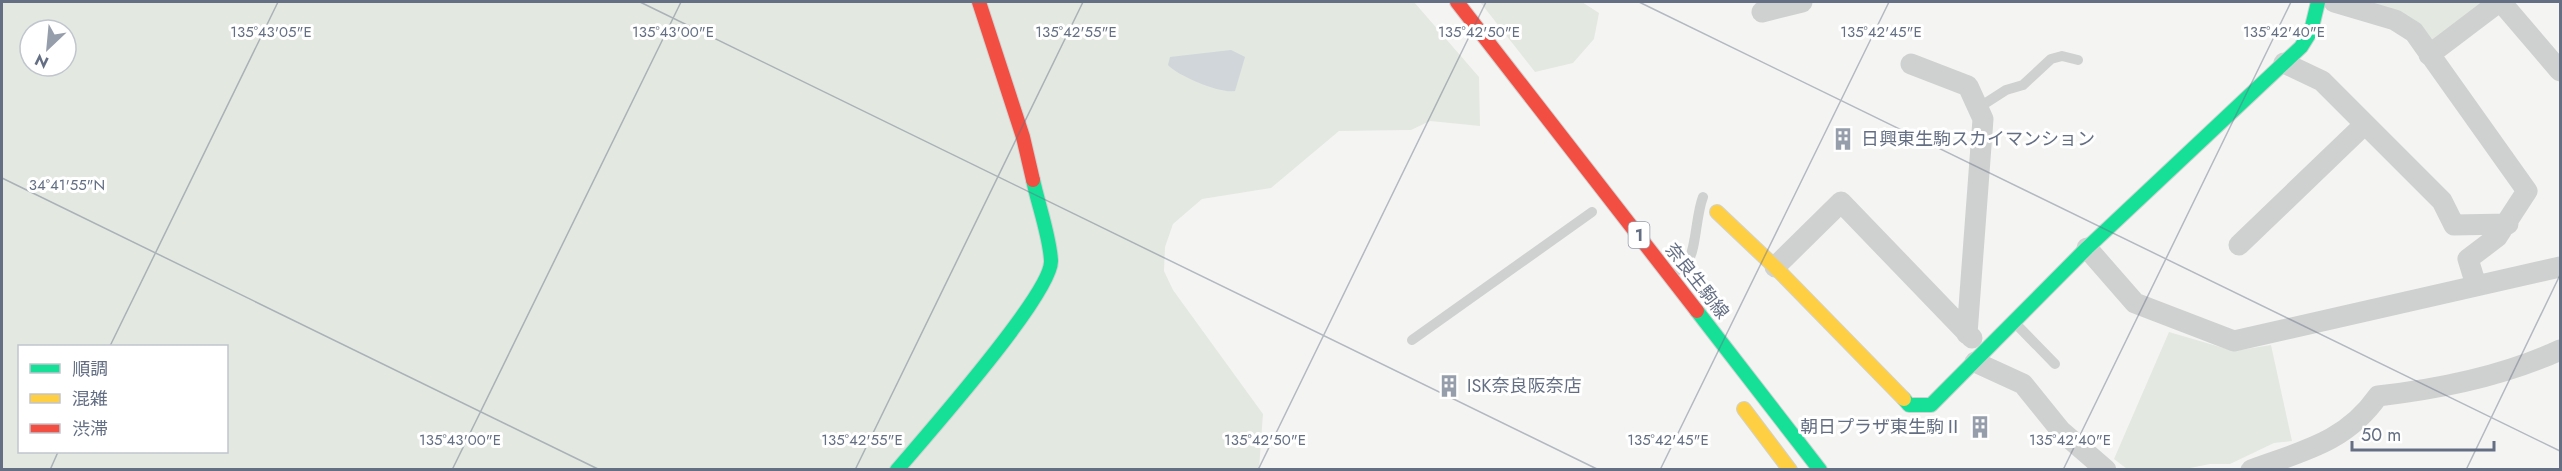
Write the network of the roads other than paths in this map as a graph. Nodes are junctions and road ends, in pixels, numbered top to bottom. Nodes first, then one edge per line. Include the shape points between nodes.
1 (979, 2) edge
2 (1457, 2) edge
3 (1802, 2) edge
4 (2318, 2) edge
5 (2334, 2) edge
6 (2500, 2) edge
7 (1762, 12) dead end
8 (2429, 55) junction
9 (2078, 60) dead end
10 (2284, 63) junction
11 (1911, 64) dead end
12 (2560, 71) edge
13 (1978, 108) junction
14 (2365, 124) junction
15 (1703, 197) dead end
16 (1592, 212) dead end
17 (1717, 212) dead end
18 (2508, 224) junction
19 (2239, 245) dead end
20 (2087, 248) junction
21 (1775, 267) junction
22 (2560, 267) edge
23 (1670, 276) junction
24 (2476, 285) junction
25 (2014, 322) junction
26 (1967, 334) junction
27 (1412, 340) dead end
28 (2560, 350) edge
29 (1981, 356) junction
30 (2055, 364) dead end
31 (1734, 395) dead end
32 (897, 470) edge
33 (1790, 470) edge
34 (1820, 470) edge
35 (2106, 470) edge
36 (2251, 470) edge

1 - 32 street via 1023,137 1051,262 1045,281 991,358
2 - 23 street, 奈良生駒線 / 1
3 - 7 street
4 - 10 street via 2310,32
5 - 8 street via 2394,20 2414,32
6 - 8 street
6 - 12 street
8 - 18 street via 2527,191
9 - 13 lane via 2062,56 2051,59 2023,85 2006,90
10 - 14 street via 2322,81
10 - 20 street
11 - 13 street via 1968,86
13 - 26 street via 1983,119
14 - 18 street via 2442,201 2454,225
14 - 19 street
15 - 23 lane via 1693,252
16 - 27 lane
17 - 21 street
18 - 24 street via 2468,259
20 - 24 street via 2135,303 2234,341
20 - 25 street
21 - 26 street via 1841,202
21 - 29 street via 1909,405 1931,405
22 - 24 street
23 - 34 street, 奈良生駒線 / 1
25 - 29 street
25 - 30 lane
26 - 29 street
28 - 36 street via 2535,362 2423,391 2378,396 2354,425 2317,447
29 - 35 street via 2023,384 2061,431
31 - 33 street

